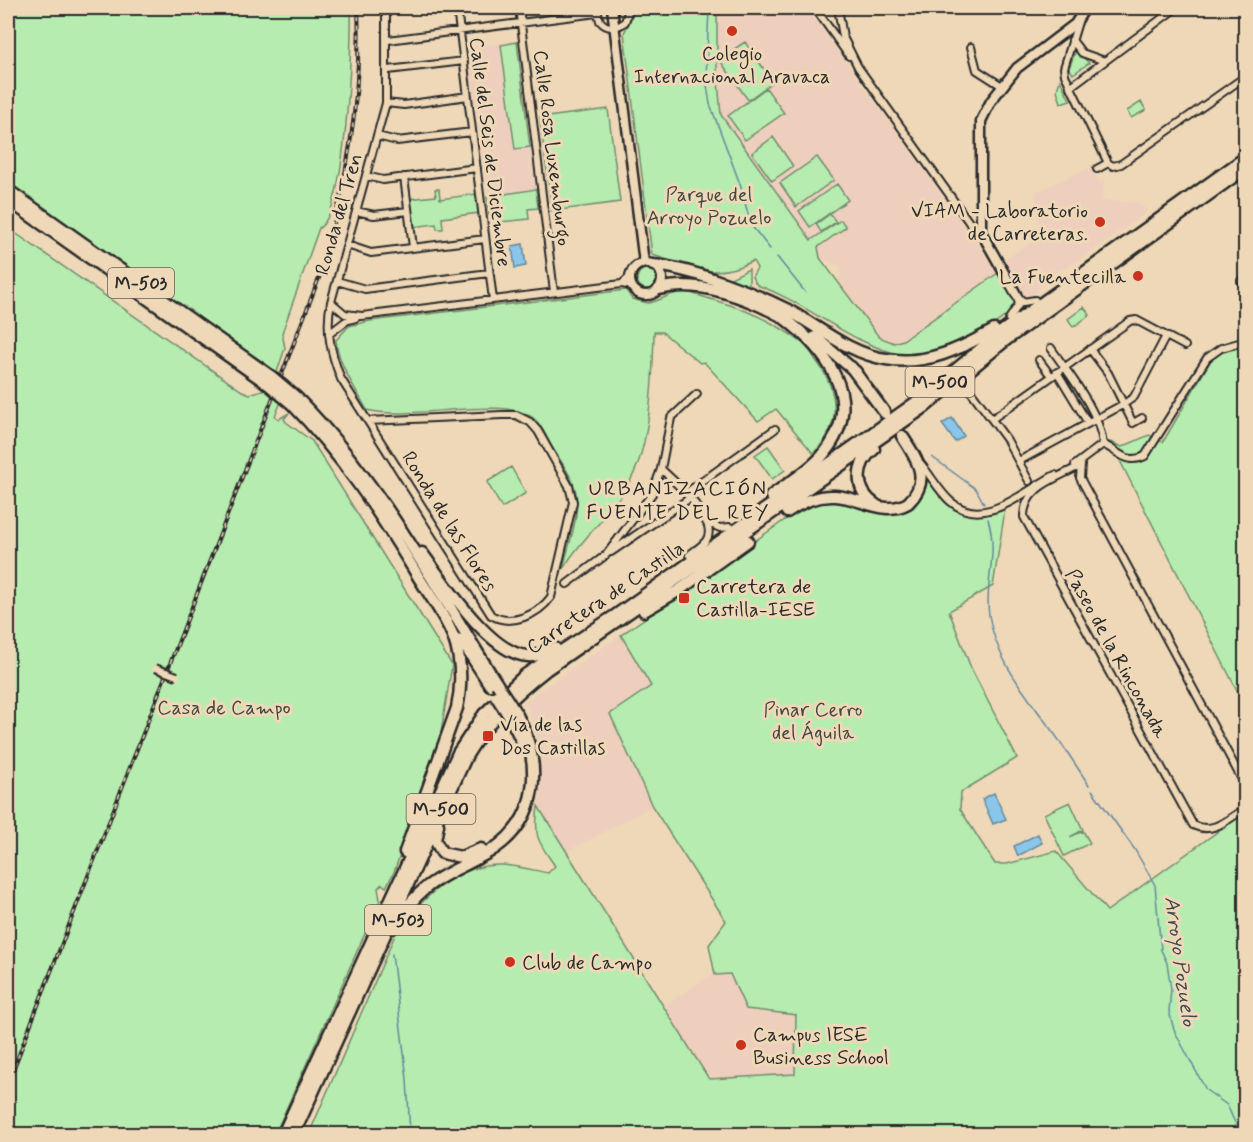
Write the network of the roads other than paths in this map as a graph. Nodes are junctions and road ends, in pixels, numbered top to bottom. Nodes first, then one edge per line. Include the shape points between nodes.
1 (386, 8) edge
2 (397, 8) edge
3 (457, 8) edge
4 (519, 8) edge
5 (612, 8) edge
6 (628, 8) edge
7 (815, 8) edge
8 (838, 8) edge
9 (1085, 8) edge
10 (1176, 8) edge
11 (597, 10) edge
12 (1079, 19) junction
13 (840, 21) junction
14 (520, 23) junction
15 (826, 24) junction
16 (615, 27) junction
17 (460, 31) junction
18 (1060, 35) junction
19 (388, 40) junction
20 (1072, 42) junction
21 (970, 47) dead end
22 (1102, 60) junction
23 (464, 61) junction
24 (858, 67) junction
25 (388, 70) junction
26 (1245, 76) edge
27 (1002, 86) junction
28 (1070, 87) junction
29 (468, 96) junction
30 (386, 103) junction
31 (472, 132) junction
32 (377, 136) junction
33 (1245, 157) edge
34 (1108, 163) junction
35 (477, 168) junction
36 (1245, 168) edge
37 (1097, 169) dead end
38 (366, 176) junction
39 (404, 177) junction
40 (1212, 180) junction
41 (8, 190) edge
42 (8, 200) edge
43 (356, 211) junction
44 (408, 211) junction
45 (981, 232) junction
46 (485, 239) junction
47 (347, 245) junction
48 (413, 248) junction
49 (649, 264) junction
50 (489, 273) junction
51 (337, 281) junction
52 (632, 281) junction
53 (658, 289) junction
54 (554, 292) junction
55 (1016, 294) junction
56 (493, 300) junction
57 (1035, 300) junction
58 (331, 302) junction
59 (784, 313) junction
60 (362, 316) junction
61 (1009, 319) junction
62 (994, 330) junction
63 (329, 334) junction
64 (1166, 336) junction
65 (1245, 341) edge
66 (1185, 346) dead end
67 (1051, 348) dead end
68 (1090, 349) junction
69 (1039, 360) dead end
70 (1064, 367) junction
71 (1054, 374) junction
72 (270, 381) junction
73 (970, 390) dead end
74 (697, 394) dead end
75 (294, 401) junction
76 (1124, 404) junction
77 (925, 407) junction
78 (885, 412) dead end
79 (1142, 418) dead end
80 (992, 419) junction
81 (1096, 419) junction
82 (368, 421) junction
83 (1089, 423) junction
84 (775, 429) dead end
85 (902, 436) dead end
86 (1104, 444) junction
87 (1018, 461) junction
88 (919, 462) junction
89 (1081, 463) junction
90 (661, 470) junction
91 (1029, 481) dead end
92 (688, 495) junction
93 (764, 501) junction
94 (882, 508) junction
95 (395, 521) junction
96 (706, 522) junction
97 (730, 527) junction
98 (606, 555) junction
99 (689, 555) junction
100 (408, 558) junction
101 (664, 579) junction
102 (567, 584) dead end
103 (634, 600) junction
104 (574, 652) junction
105 (153, 667) dead end
106 (177, 676) dead end
107 (494, 686) junction
108 (514, 717) junction
109 (467, 755) junction
110 (1245, 787) edge
111 (1245, 808) edge
112 (371, 940) junction
113 (355, 1000) junction
114 (283, 1134) edge
115 (294, 1134) edge

1 - 2 street
1 - 19 street, Ronda del Tren
3 - 17 street, Calle del Seis de Diciembre
4 - 14 street, Calle Rosa Luxemburgo
5 - 16 main road
6 - 16 street via 625,22
7 - 15 street
8 - 13 street
9 - 12 main road
10 - 22 street
11 - 14 street
11 - 16 street via 603,24
12 - 18 main road
12 - 20 street
13 - 15 street
13 - 24 street via 843,37
14 - 17 street
14 - 54 street, Calle Rosa Luxemburgo
15 - 24 street
16 - 49 main road
17 - 19 street
17 - 23 street, Calle del Seis de Diciembre
18 - 20 street
18 - 27 main road via 1025,60
19 - 25 street, Ronda del Tren
20 - 22 street via 1082,53
20 - 28 street via 1064,68
21 - 27 street via 977,70
22 - 28 street
23 - 25 street
23 - 29 street, Calle del Seis de Diciembre
24 - 45 street via 970,225
25 - 30 street, Ronda del Tren
26 - 34 street via 1121,164
27 - 45 main road via 981,121
28 - 34 street
29 - 30 street via 404,105
29 - 31 street, Calle del Seis de Diciembre
30 - 32 street, Ronda del Tren
31 - 32 street via 397,141
31 - 35 street, Calle del Seis de Diciembre
32 - 38 street, Ronda del Tren
33 - 40 highway, Carretera de Castilla / M-500
34 - 37 street
35 - 39 street
35 - 46 street, Calle del Seis de Diciembre
36 - 77 highway, Carretera de Castilla / M-500
38 - 39 street via 383,180
38 - 43 street, Ronda del Tren
39 - 44 street
40 - 57 highway, M-500 via 1181,197
40 - 101 highway, Carretera de Castilla / M-500 via 1000,332 918,400
41 - 72 highway, M-503
42 - 72 highway, M-503
43 - 44 street via 374,215
43 - 47 street, Ronda del Tren
44 - 48 street
45 - 55 main road
46 - 48 street
46 - 50 street, Calle del Seis de Diciembre
47 - 48 street via 371,253
47 - 51 street, Ronda del Tren
49 - 52 main road via 636,268
49 - 53 main road via 662,276
49 - 59 highway via 741,289
50 - 51 street via 365,289
50 - 56 street, Calle del Seis de Diciembre
51 - 58 street, Ronda del Tren
52 - 53 main road via 638,292 646,295
52 - 54 street
53 - 59 highway via 706,289
54 - 56 street
55 - 57 street via 1023,302
55 - 61 street via 1019,304
56 - 60 street
57 - 61 highway, M-500
58 - 60 street via 345,314
58 - 63 street, Ronda del Tren
59 - 62 highway, M-500 via 846,345 887,360 938,357
59 - 78 highway, M-500 via 856,372
59 - 93 highway, M-500 via 827,358 837,376 841,412 832,440 821,457
60 - 63 street via 346,321
61 - 62 highway, M-500
62 - 93 highway, M-500 via 914,397
63 - 82 street, Ronda del Tren via 341,379
64 - 66 street
64 - 68 street via 1136,320 1130,321
64 - 76 street via 1134,397
65 - 86 street via 1221,348 1207,358 1145,456 1123,458
67 - 70 street
68 - 70 street
68 - 76 street
69 - 71 street
70 - 71 street
70 - 81 street
71 - 80 street
71 - 83 street
72 - 75 highway, M-503, bridge
73 - 80 street
74 - 90 street via 671,418
75 - 95 highway, M-503 via 349,455
75 - 100 highway, M-503 via 343,460
76 - 79 street via 1133,423
76 - 81 street
77 - 94 highway, M-500 via 868,454 860,469 862,491
77 - 104 highway, Carretera de Castilla / M-500
80 - 87 street
81 - 83 street
81 - 86 street
82 - 82 street, Ronda de las Flores via 491,615 514,620 546,604 551,597 573,502 564,473 530,422 516,415
83 - 87 street
84 - 92 street
85 - 88 highway
86 - 89 street, Paseo de la Rinconada
87 - 91 street
88 - 89 street via 950,501 965,510 981,512 1010,502 1032,486
88 - 94 highway, M-500 via 922,478 916,495 904,506
89 - 110 street via 1080,478
89 - 111 street, Paseo de la Rinconada via 1030,494 1024,503 1024,517 1193,825 1204,830 1214,828
90 - 92 street
90 - 98 street via 652,494
92 - 96 street
92 - 98 street
93 - 97 highway, M-500
94 - 104 highway, M-500 via 835,496 808,500 675,593
95 - 103 highway via 483,628 511,652 530,657 552,649
95 - 107 highway, M-503
96 - 97 street via 720,528
96 - 99 street via 707,540
97 - 99 highway, M-500
98 - 102 street
99 - 101 highway, M-500
100 - 107 highway, M-503
100 - 112 highway, M-500 via 452,636 461,685 450,728
101 - 103 highway, Carretera de Castilla / M-500
103 - 112 highway, Carretera de Castilla / M-500 via 525,675 483,714 458,753
104 - 109 highway, Carretera de Castilla / M-500 via 504,705
105 - 106 street, bridge
107 - 108 highway, M-503, bridge
108 - 109 highway, M-500 via 528,759 524,804 513,823 495,840 473,853 451,856 442,853 435,840
108 - 113 highway, M-503 via 530,741 535,775 524,817 500,845 430,884 411,901
109 - 113 highway, Carretera de Castilla / M-500
112 - 114 highway, Carretera de Castilla / M-500
113 - 115 highway, Carretera de Castilla / M-500

